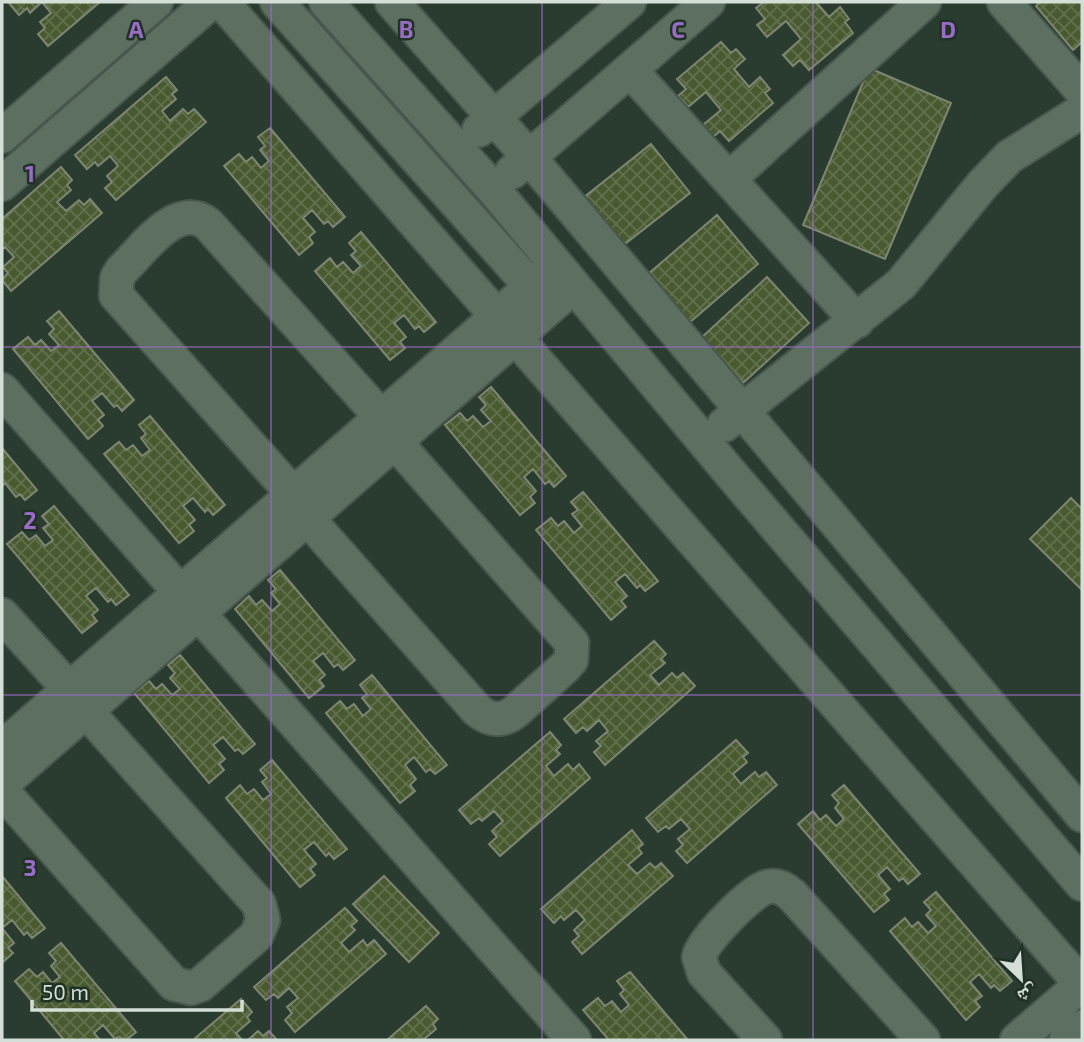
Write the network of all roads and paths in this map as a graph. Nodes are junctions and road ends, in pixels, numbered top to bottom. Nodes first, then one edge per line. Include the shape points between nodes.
1 (156, 2) edge
2 (211, 2) edge
3 (222, 2) edge
4 (276, 2) edge
5 (326, 2) edge
6 (392, 2) edge
7 (629, 2) edge
8 (708, 2) edge
9 (924, 2) edge
10 (1004, 2) edge
11 (630, 70) junction
12 (1082, 90) edge
13 (1082, 111) edge
14 (494, 117) junction
15 (2, 136) edge
16 (457, 148) junction
17 (529, 157) junction
18 (429, 173) junction
19 (729, 179) junction
20 (2, 184) edge
21 (493, 189) junction
22 (465, 213) junction
23 (553, 287) junction
24 (857, 321) junction
25 (507, 328) junction
26 (2, 390) edge
27 (741, 411) junction
28 (389, 430) junction
29 (704, 442) junction
30 (768, 444) junction
31 (732, 475) junction
32 (301, 507) junction
33 (188, 604) junction
34 (2, 615) edge
35 (78, 701) junction
36 (2, 748) edge
37 (2, 784) edge
38 (2, 791) edge
39 (1082, 815) edge
40 (1082, 884) edge
41 (1082, 984) edge
42 (1082, 1027) edge
43 (574, 1040) edge
44 (765, 1040) edge
45 (923, 1040) edge
46 (1017, 1040) edge
47 (1066, 1040) edge

1 - 15 street
2 - 20 street
3 - 25 street
4 - 18 street
5 - 16 street
6 - 14 street
7 - 14 street
8 - 11 street
9 - 19 street
10 - 12 street
11 - 17 street
11 - 19 street
13 - 24 street via 1024,146 995,170 911,274
14 - 16 street
14 - 17 street
16 - 18 street
16 - 21 street
17 - 21 street
17 - 27 street
18 - 22 street
19 - 24 street
21 - 22 street
21 - 23 street
22 - 23 street
23 - 25 street
23 - 29 street
24 - 27 street
25 - 28 street
25 - 41 street
26 - 33 street
27 - 29 street
27 - 30 street
28 - 32 street
28 - 32 street via 572,643 571,660 516,711 492,719 477,710
28 - 32 street via 208,224 184,216 169,225 122,270 116,295
29 - 31 street
30 - 31 street
30 - 39 street
31 - 40 street
32 - 33 street
33 - 35 street
33 - 43 street
34 - 35 street
35 - 36 street
35 - 37 street
35 - 38 street via 259,904 263,920 256,936 200,985 174,985
41 - 46 street
42 - 47 street
44 - 45 street via 704,973 699,957 706,941 754,895 777,886 792,895

